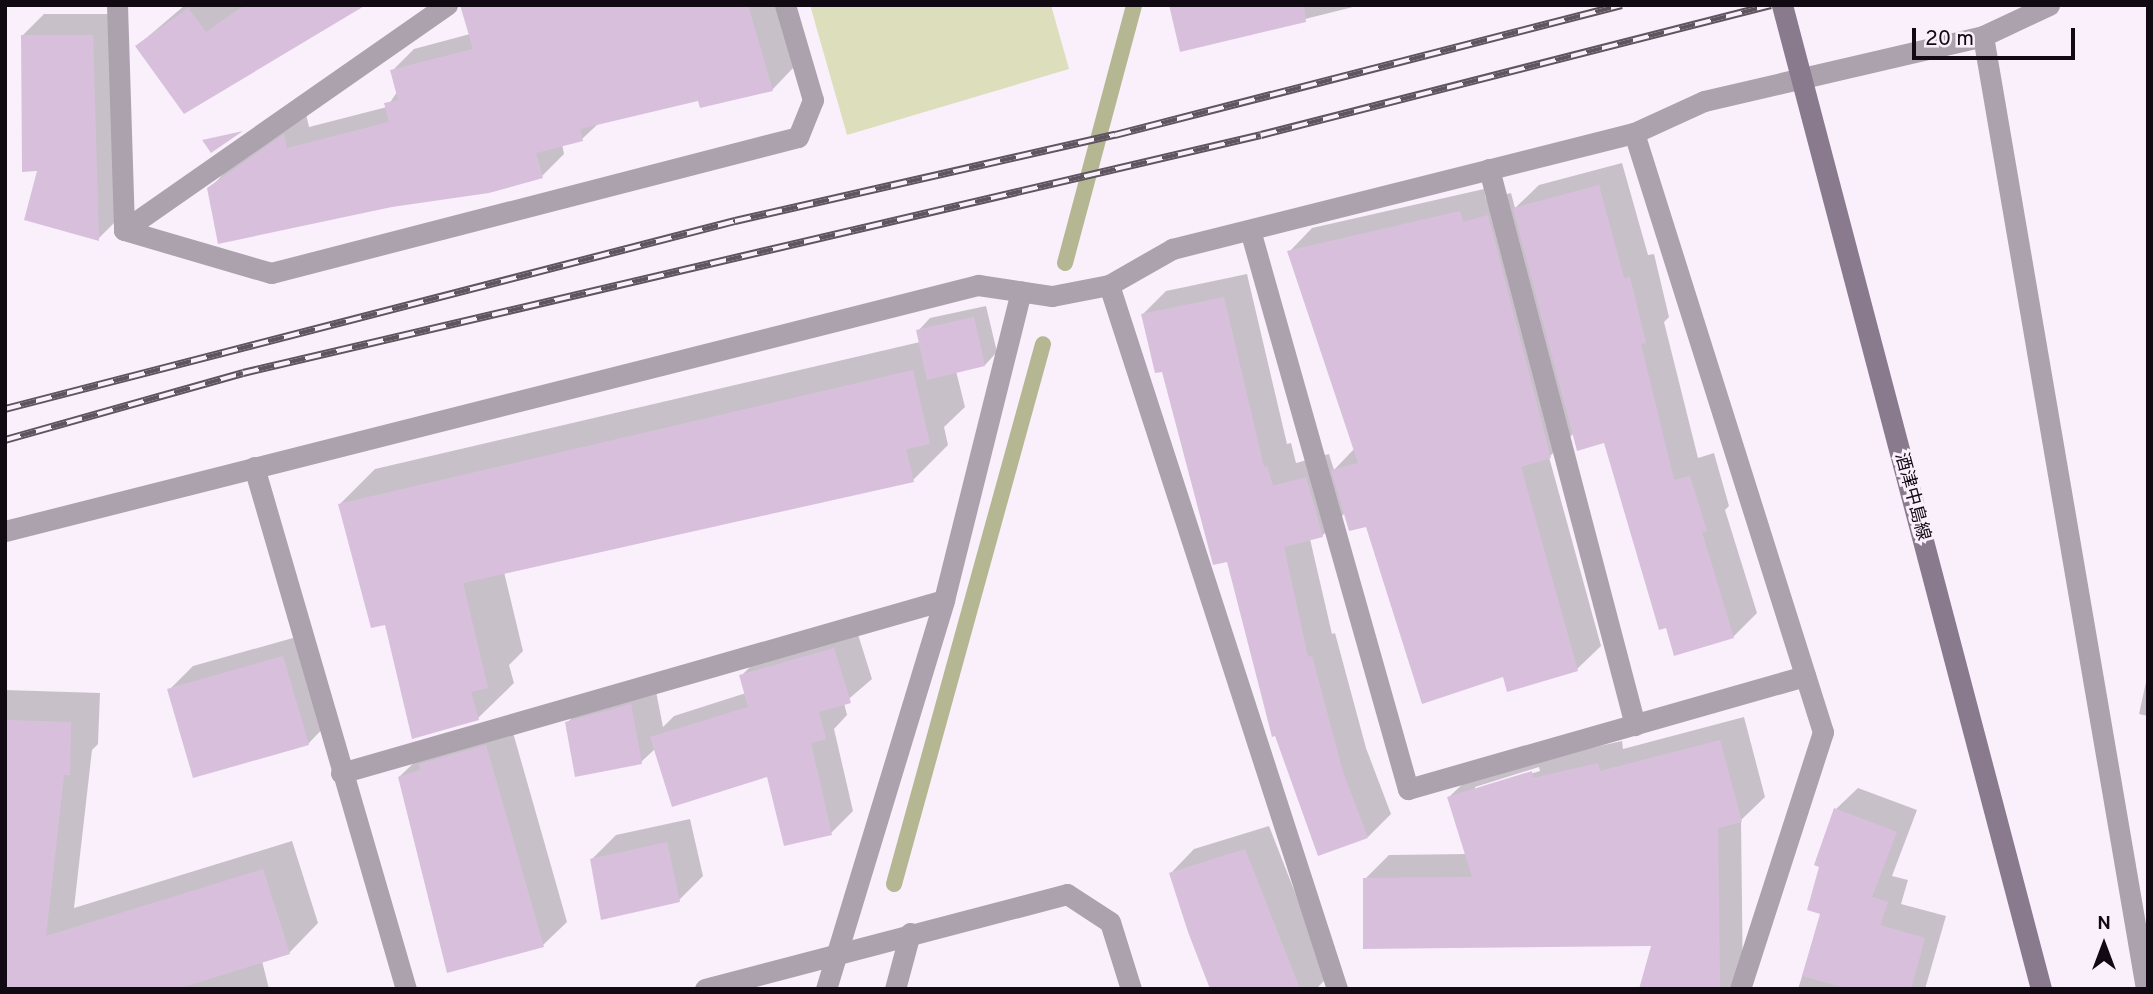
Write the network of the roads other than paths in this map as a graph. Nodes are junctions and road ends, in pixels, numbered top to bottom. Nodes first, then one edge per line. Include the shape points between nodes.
1 (117, 5) edge
2 (447, 5) edge
3 (785, 5) edge
4 (1782, 5) edge
5 (2049, 5) edge
6 (1983, 36) junction
7 (1634, 133) junction
8 (1489, 169) junction
9 (124, 230) junction
10 (1250, 230) junction
11 (1109, 285) junction
12 (1021, 291) junction
13 (254, 467) junction
14 (5, 531) edge
15 (944, 600) junction
16 (1805, 676) junction
17 (1635, 725) junction
18 (341, 773) junction
19 (910, 933) junction
20 (836, 951) junction
21 (406, 989) edge
22 (705, 989) edge
23 (827, 989) edge
24 (895, 989) edge
25 (1130, 989) edge
26 (1337, 989) edge
27 (1740, 989) edge
28 (2041, 989) edge
29 (2146, 989) edge

1 - 9 street
2 - 9 street
3 - 9 street via 813,100 798,137 271,273
4 - 28 main road, 酒津中島線
5 - 6 street
6 - 7 street via 1704,101
6 - 29 street
7 - 8 street
7 - 16 street
8 - 10 street
8 - 17 street
10 - 11 street via 1172,248
10 - 17 street via 1408,789
11 - 12 street via 1052,296
11 - 26 street
12 - 13 street via 978,285
12 - 15 street
13 - 14 street
13 - 18 street
15 - 18 street
15 - 20 street
16 - 17 street
16 - 27 street via 1823,732
18 - 21 street
19 - 20 street
19 - 24 street
19 - 25 street via 1067,894 1110,922
20 - 22 street
20 - 23 street

